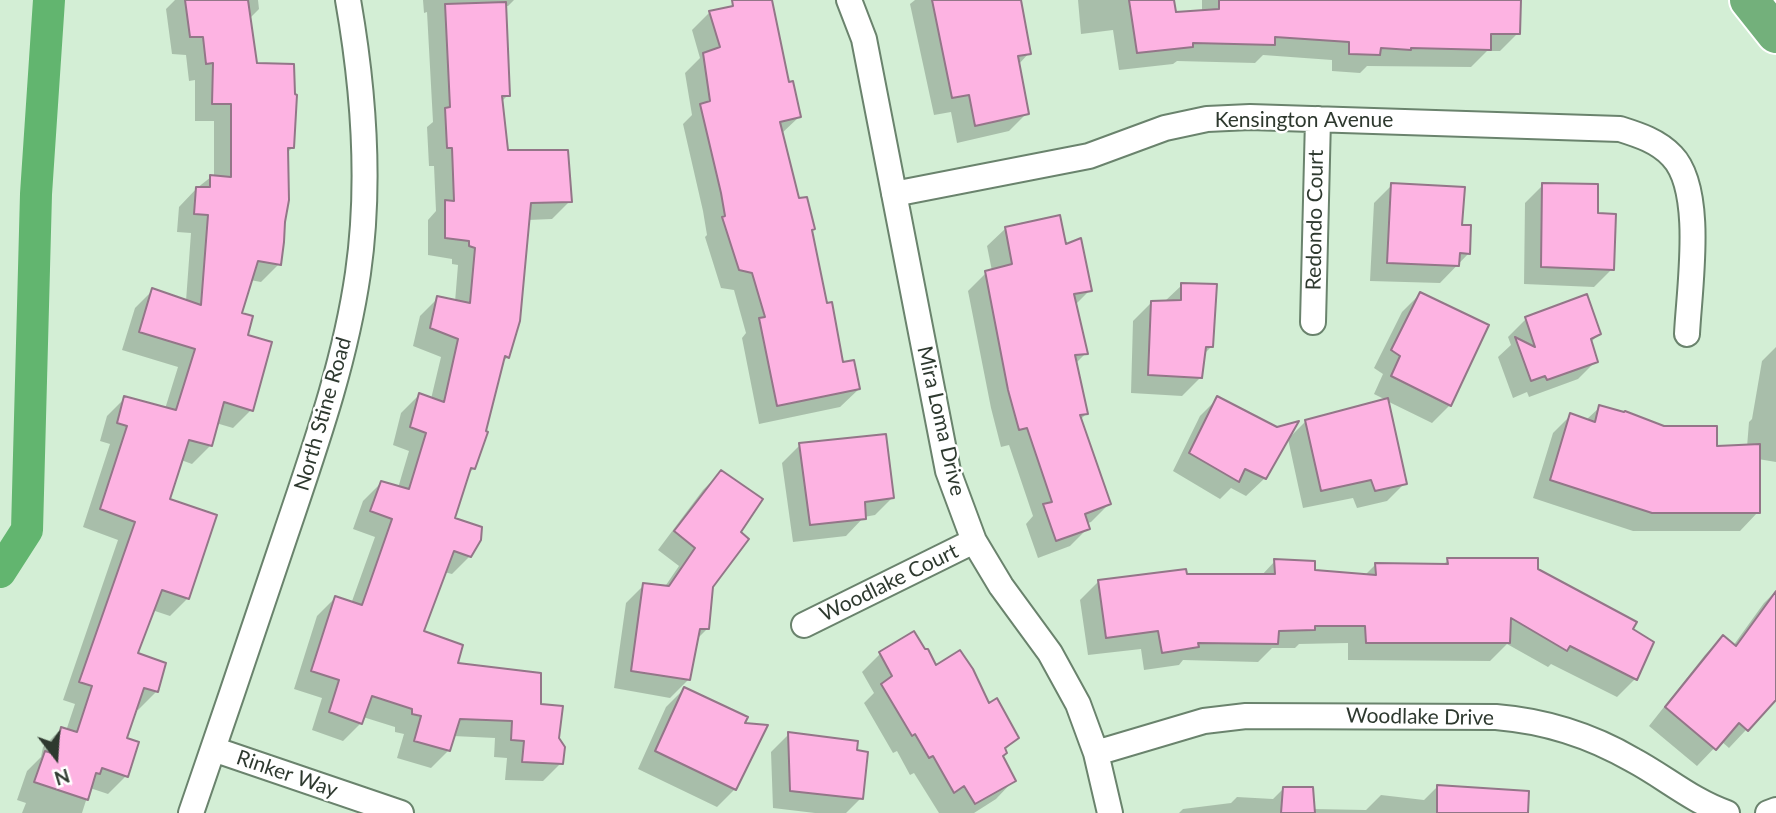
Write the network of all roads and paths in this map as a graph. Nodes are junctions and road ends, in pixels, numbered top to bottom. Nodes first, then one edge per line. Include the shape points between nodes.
1 (348, 0) edge
2 (849, 0) edge
3 (1749, 0) edge
4 (1776, 34) edge
5 (1318, 119) junction
6 (894, 194) junction
7 (1313, 322) dead end
8 (1687, 334) dead end
9 (974, 541) junction
10 (804, 625) dead end
11 (213, 749) junction
12 (1096, 753) junction
13 (1776, 810) edge
14 (191, 813) edge
15 (401, 813) edge
16 (1110, 813) edge
17 (1727, 813) edge
18 (1768, 813) edge

1 - 11 street, North Stine Road via 365,132 365,202 356,285 343,357 323,424
2 - 6 street, Mira Loma Drive via 864,40
3 - 4 highway
5 - 6 street, Kensington Avenue via 1207,119 1165,128 1089,156
5 - 7 street, Redondo Court
5 - 8 street, Kensington Avenue via 1620,129 1654,142 1673,157 1691,203
6 - 9 street, Mira Loma Drive via 948,471
9 - 10 street, Woodlake Court
9 - 12 street, Mira Loma Drive via 1050,653 1078,704
11 - 14 street, North Stine Road
11 - 15 street, Rinker Way
12 - 16 street, Mira Loma Drive
12 - 17 street, Woodlake Drive via 1204,721 1246,716 1528,720 1602,743
13 - 18 street

